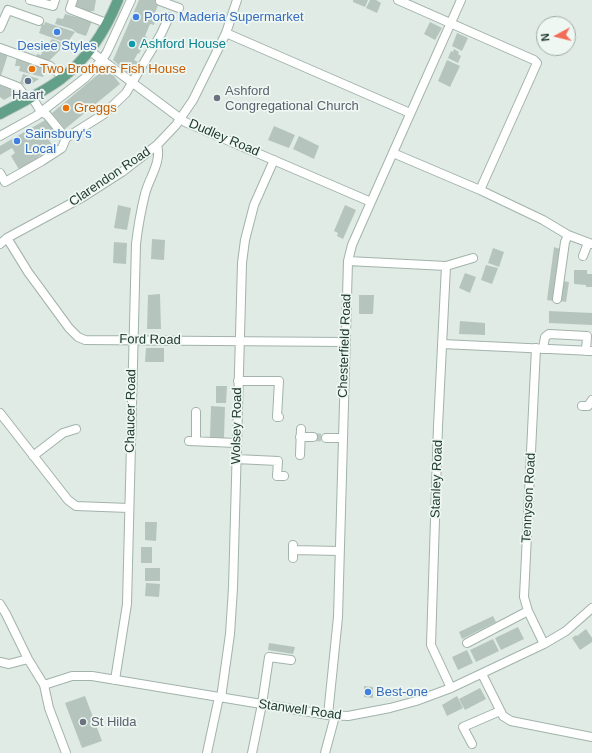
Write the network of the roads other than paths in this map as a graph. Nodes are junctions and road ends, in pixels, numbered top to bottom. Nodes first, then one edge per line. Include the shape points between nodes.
1 (30, 0) edge
2 (55, 0) edge
3 (73, 0) edge
4 (118, 0) edge
5 (131, 0) edge
6 (236, 0) edge
7 (398, 0) edge
8 (461, 0) edge
9 (160, 1) edge
10 (179, 8) dead end
11 (169, 17) dead end
12 (39, 21) dead end
13 (106, 23) junction
14 (450, 23) junction
15 (0, 28) edge
16 (226, 33) junction
17 (0, 48) edge
18 (90, 51) junction
19 (102, 60) junction
20 (63, 77) junction
21 (0, 80) edge
22 (132, 83) junction
23 (30, 98) junction
24 (41, 112) junction
25 (410, 113) junction
26 (0, 114) edge
27 (180, 118) junction
28 (0, 136) edge
29 (66, 138) junction
30 (157, 145) junction
31 (393, 152) junction
32 (274, 160) junction
33 (0, 173) edge
34 (480, 190) junction
35 (371, 202) junction
36 (568, 235) junction
37 (7, 238) junction
38 (590, 243) edge
39 (0, 244) edge
40 (583, 256) dead end
41 (473, 258) dead end
42 (348, 261) junction
43 (446, 266) junction
44 (557, 299) dead end
45 (133, 340) junction
46 (239, 341) junction
47 (345, 342) junction
48 (442, 344) junction
49 (539, 349) junction
50 (589, 351) edge
51 (238, 381) junction
52 (592, 400) edge
53 (582, 406) dead end
54 (196, 412) dead end
55 (0, 413) edge
56 (279, 417) dead end
57 (76, 429) dead end
58 (313, 437) tunnel mouth
59 (326, 438) tunnel mouth
60 (342, 438) junction
61 (236, 443) junction
62 (300, 455) dead end
63 (34, 456) junction
64 (236, 459) junction
65 (284, 476) dead end
66 (129, 508) junction
67 (340, 551) junction
68 (293, 558) dead end
69 (0, 604) edge
70 (592, 608) edge
71 (528, 611) junction
72 (468, 643) dead end
73 (544, 644) junction
74 (28, 659) junction
75 (290, 660) dead end
76 (0, 662) edge
77 (482, 674) junction
78 (115, 680) junction
79 (44, 685) junction
80 (451, 688) junction
81 (220, 698) junction
82 (262, 704) junction
83 (500, 711) junction
84 (332, 716) junction
85 (592, 737) edge
86 (472, 744) dead end
87 (66, 753) edge
88 (207, 753) edge
89 (252, 753) edge
90 (325, 753) edge

1 - 2 street via 53,6
3 - 13 street via 70,9
4 - 13 main road
5 - 19 street
6 - 16 street, Clarendon Road
7 - 14 street
8 - 14 street, Chesterfield Road
9 - 10 street
11 - 22 street
12 - 15 street via 8,10
13 - 18 main road
14 - 25 street, Chesterfield Road
14 - 34 street via 534,60 536,64
16 - 25 street
16 - 27 street, Clarendon Road via 193,100
17 - 20 street via 50,66
18 - 19 street, Dudley Road
18 - 20 main road
19 - 22 street, Dudley Road
19 - 24 street via 85,78
20 - 23 main road
21 - 23 street via 18,87
22 - 27 street, Dudley Road
22 - 29 street via 126,93 104,114
23 - 24 street
23 - 26 main road
24 - 28 street
24 - 29 street via 47,115
25 - 31 street, Chesterfield Road
27 - 30 street, Clarendon Road
27 - 32 street, Dudley Road
29 - 33 street via 62,148 5,182
30 - 37 street, Clarendon Road via 83,197
30 - 45 street, Chaucer Road via 159,153 146,191 136,244
31 - 34 street
31 - 35 street, Chesterfield Road
32 - 35 street, Dudley Road
32 - 46 street, Wolsey Road via 254,206 245,240
34 - 36 street
35 - 42 street, Chesterfield Road via 352,245
36 - 38 street
36 - 44 street
37 - 39 street, Clarendon Road
37 - 45 street, Ford Road via 28,272 78,337 84,340
38 - 40 street
41 - 43 street
42 - 43 street
42 - 47 street, Chesterfield Road
43 - 48 street, Stanley Road
45 - 46 street, Ford Road
45 - 66 street, Chaucer Road
46 - 47 street, Ford Road
46 - 51 street, Wolsey Road
47 - 60 street, Chesterfield Road
48 - 49 street
48 - 80 street, Stanley Road via 432,645
49 - 50 street
49 - 50 street via 549,334 587,336
49 - 71 street, Tennyson Road via 524,597
51 - 56 street via 279,381
51 - 61 street, Wolsey Road
52 - 53 street via 588,406
54 - 61 street via 192,441
55 - 63 street
57 - 63 street via 63,433
58 - 62 street via 300,433
59 - 60 street
60 - 67 street, Chesterfield Road
61 - 64 street, Wolsey Road
63 - 66 street via 68,500 76,506
64 - 65 street via 278,461 277,476
64 - 81 street, Wolsey Road via 233,588
66 - 78 street, Chaucer Road via 127,604
67 - 68 street via 293,547
67 - 84 street, Chesterfield Road
69 - 74 street
70 - 73 street, Stanwell Road via 566,631
71 - 72 street
71 - 73 street, Tennyson Road
73 - 77 street, Stanwell Road
74 - 76 street via 9,664
74 - 79 street
75 - 82 street via 269,657
77 - 80 street, Stanwell Road
77 - 83 street
78 - 79 street, Stanwell Road via 80,675
78 - 81 street, Stanwell Road
79 - 87 street via 49,708
80 - 84 street, Stanwell Road via 390,708 348,716
81 - 82 street, Stanwell Road
81 - 88 street, Wolsey Road
82 - 84 street, Stanwell Road
82 - 89 street
83 - 85 street via 502,716 511,721
83 - 86 street via 463,726
84 - 90 street, Chesterfield Road

